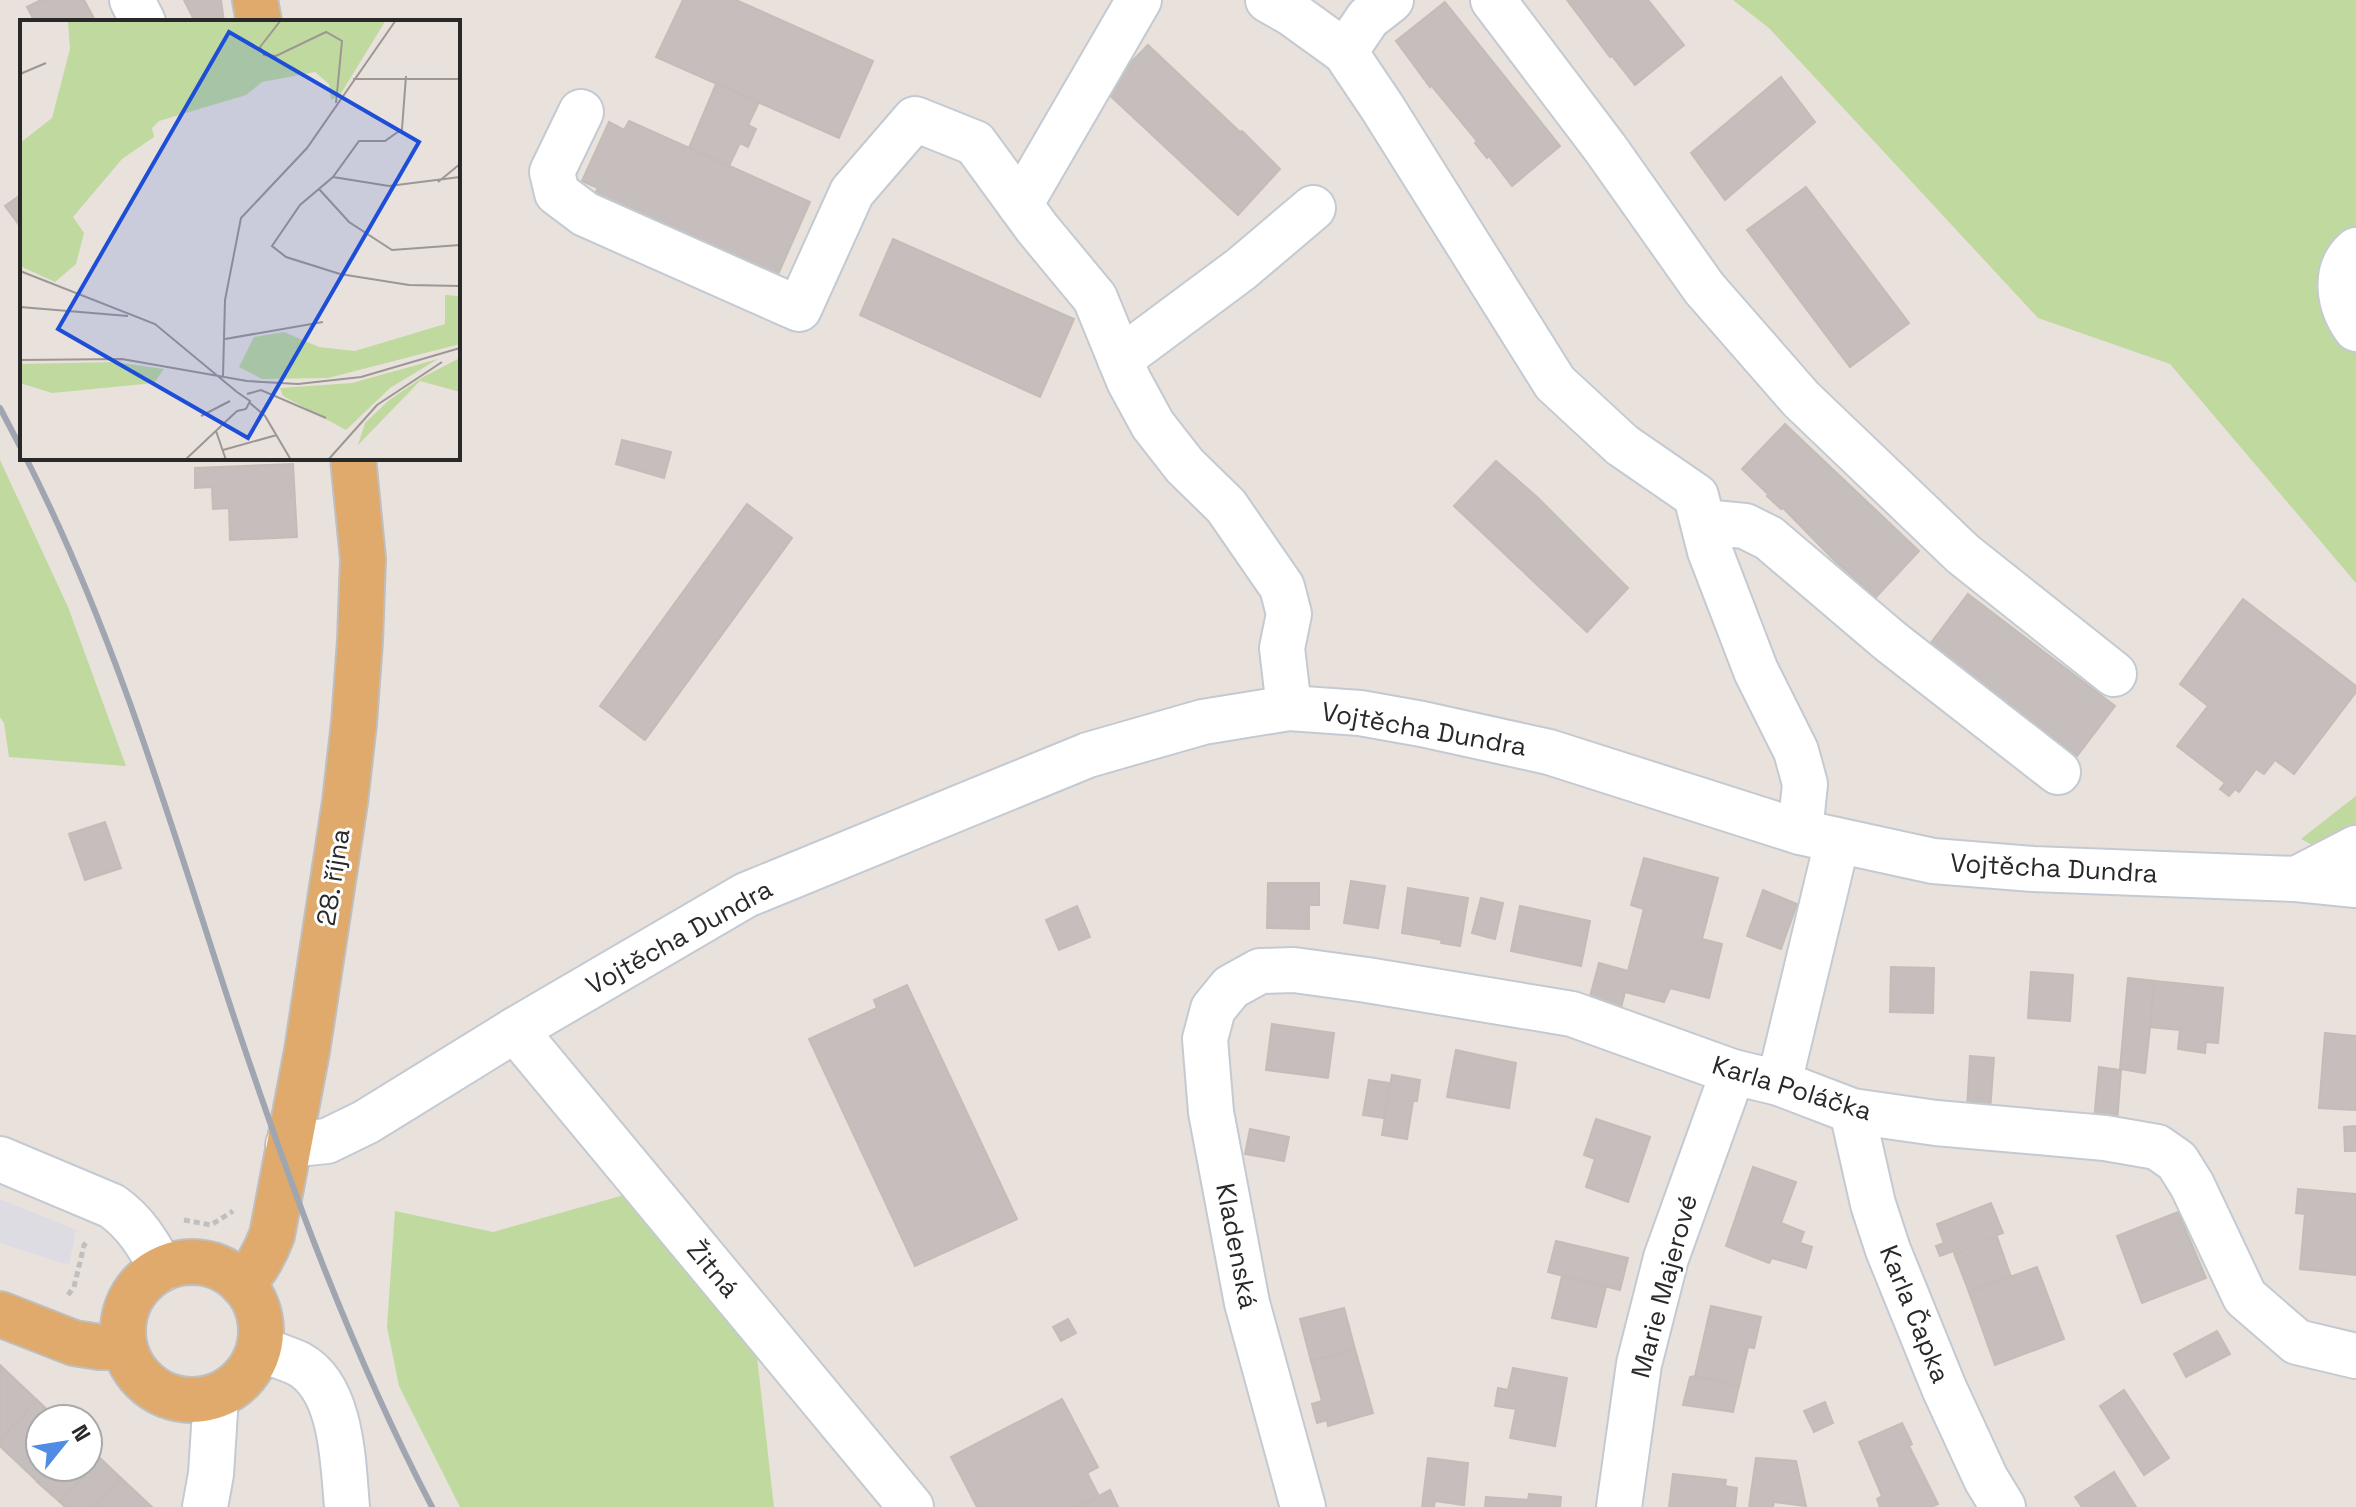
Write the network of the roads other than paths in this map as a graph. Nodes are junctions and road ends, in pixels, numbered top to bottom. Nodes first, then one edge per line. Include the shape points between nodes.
1 (132, 0) edge
2 (255, 0) edge
3 (1139, 0) edge
4 (1268, 0) edge
5 (1391, 0) edge
6 (1493, 0) edge
7 (142, 20) edge
8 (259, 20) edge
9 (1345, 52) junction
10 (581, 112) dead end
11 (1020, 205) junction
12 (1313, 208) dead end
13 (2356, 250) edge
14 (2356, 329) edge
15 (1120, 359) junction
16 (353, 460) edge
17 (1703, 522) junction
18 (2114, 674) dead end
19 (1289, 708) junction
20 (2058, 772) dead end
21 (1819, 837) junction
22 (2356, 848) edge
23 (2296, 879) junction
24 (2356, 885) edge
25 (1231, 987) joint
26 (515, 1030) junction
27 (1733, 1072) junction
28 (1779, 1083) junction
29 (1852, 1111) junction
30 (288, 1145) junction
31 (0, 1159) edge
32 (162, 1269) junction
33 (242, 1284) junction
34 (0, 1314) edge
35 (124, 1347) junction
36 (259, 1349) junction
37 (2356, 1356) edge
38 (216, 1396) junction
39 (205, 1507) edge
40 (347, 1507) edge
41 (911, 1507) edge
42 (1303, 1507) edge
43 (1619, 1507) edge
44 (2003, 1507) edge

1 - 7 street
2 - 8 main road
3 - 11 street
4 - 9 street
5 - 9 street via 1368,18
6 - 18 street via 1704,288 1801,399 1963,554
9 - 17 street via 1555,383 1622,445 1696,496
10 - 11 street via 552,172 557,193 585,214 799,309 852,192 915,119 975,143
11 - 15 street via 1095,298
12 - 15 street
13 - 14 street via 2347,258 2339,287
15 - 19 street via 1153,425 1226,506 1282,587 1289,614 1282,648
16 - 30 main road, 28. října via 363,559 354,723 307,1051
17 - 20 street via 1745,526 1769,538
17 - 21 street via 1756,671 1796,751
19 - 21 street, Vojtěcha Dundra via 1376,716 1549,752
19 - 26 street, Vojtěcha Dundra via 1203,722 1088,755 760,889
21 - 23 street, Vojtěcha Dundra via 1976,865
21 - 28 street
22 - 23 street
23 - 24 street, Vojtěcha Dundra
25 - 27 street, Karla Poláčka via 1260,971 1294,970 1572,1014
25 - 42 street, Kladenská via 1213,1009 1205,1039 1211,1112 1247,1303
26 - 30 street, Vojtěcha Dundra via 366,1122 327,1141
26 - 41 street, Žitná
27 - 28 street, Karla Poláčka
27 - 43 street, Marie Majerové via 1666,1258 1639,1364
28 - 29 street, Karla Poláčka
29 - 37 street, Karla Poláčka via 2157,1147 2177,1161 2192,1185 2245,1297 2297,1342
29 - 44 street, Karla Čapka via 1888,1250 1944,1388
30 - 33 main road, 28. října via 272,1235 265,1255
31 - 32 street via 112,1206 140,1231
32 - 33 main road via 198,1262 230,1273
32 - 35 main road via 130,1299 123,1322
33 - 36 main road via 255,1303
34 - 35 main road via 74,1343
35 - 38 main road via 140,1377 167,1396
36 - 38 main road via 247,1373
36 - 40 street via 300,1365 323,1389 341,1443
38 - 39 street

